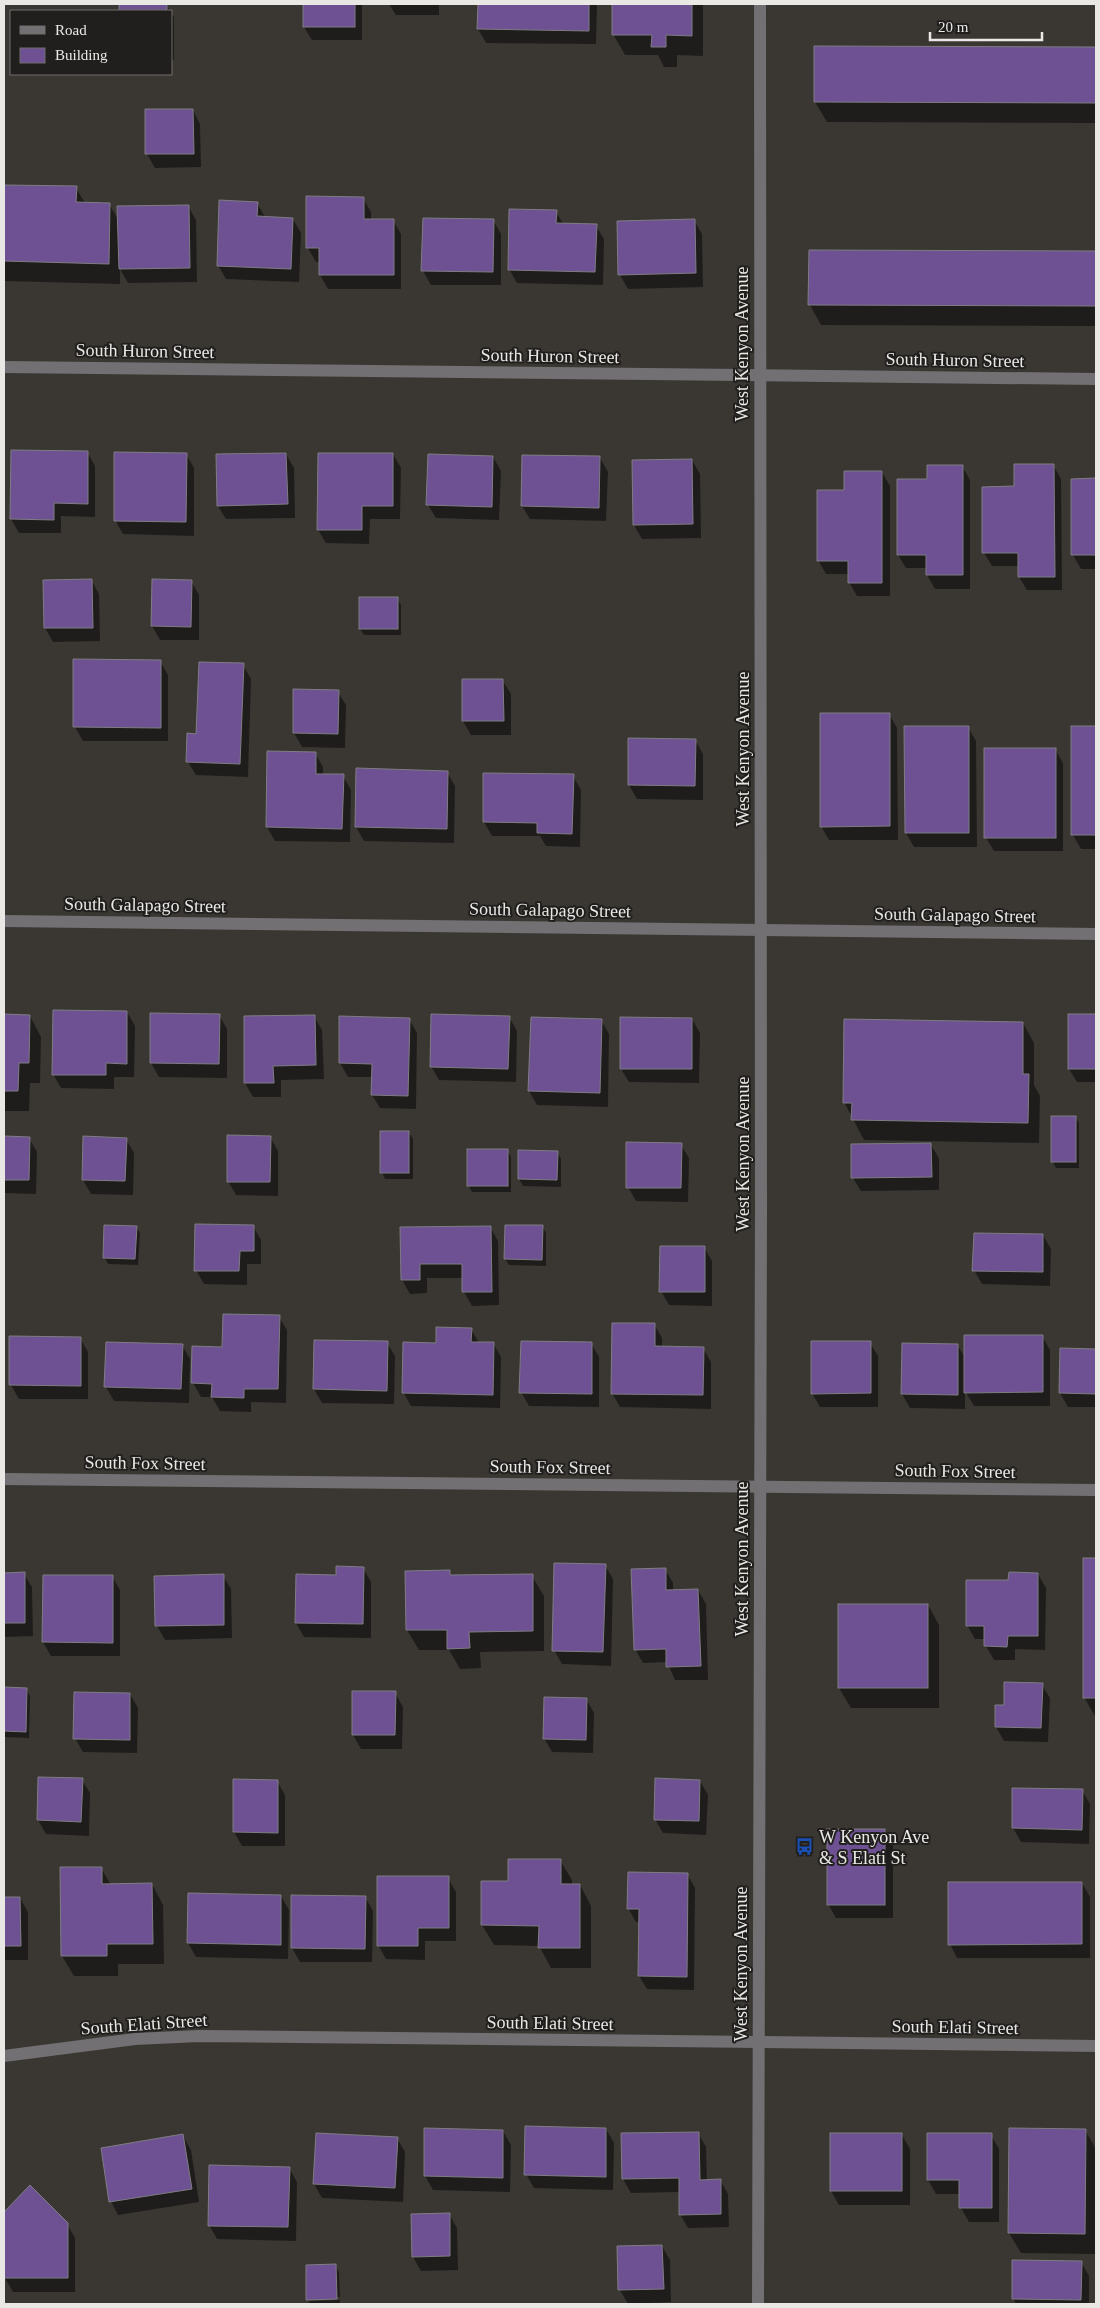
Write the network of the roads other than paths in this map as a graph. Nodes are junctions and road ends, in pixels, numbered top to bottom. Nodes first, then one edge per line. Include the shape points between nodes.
1 (760, 4) edge
2 (4, 367) edge
3 (759, 375) junction
4 (1096, 379) edge
5 (4, 921) edge
6 (761, 930) junction
7 (1096, 934) edge
8 (4, 1479) edge
9 (760, 1486) junction
10 (1096, 1490) edge
11 (759, 2042) junction
12 (1096, 2046) edge
13 (4, 2056) edge
14 (758, 2304) edge

1 - 3 street, West Kenyon Avenue
2 - 3 street, South Huron Street
3 - 4 street, South Huron Street
3 - 6 street, West Kenyon Avenue
5 - 6 street, South Galapago Street
6 - 7 street, South Galapago Street
6 - 9 street, West Kenyon Avenue
8 - 9 street, South Fox Street
9 - 10 street, South Fox Street
9 - 11 street, West Kenyon Avenue
11 - 12 street, South Elati Street
11 - 13 street, South Elati Street via 199,2036 136,2039
11 - 14 street, West Kenyon Avenue

